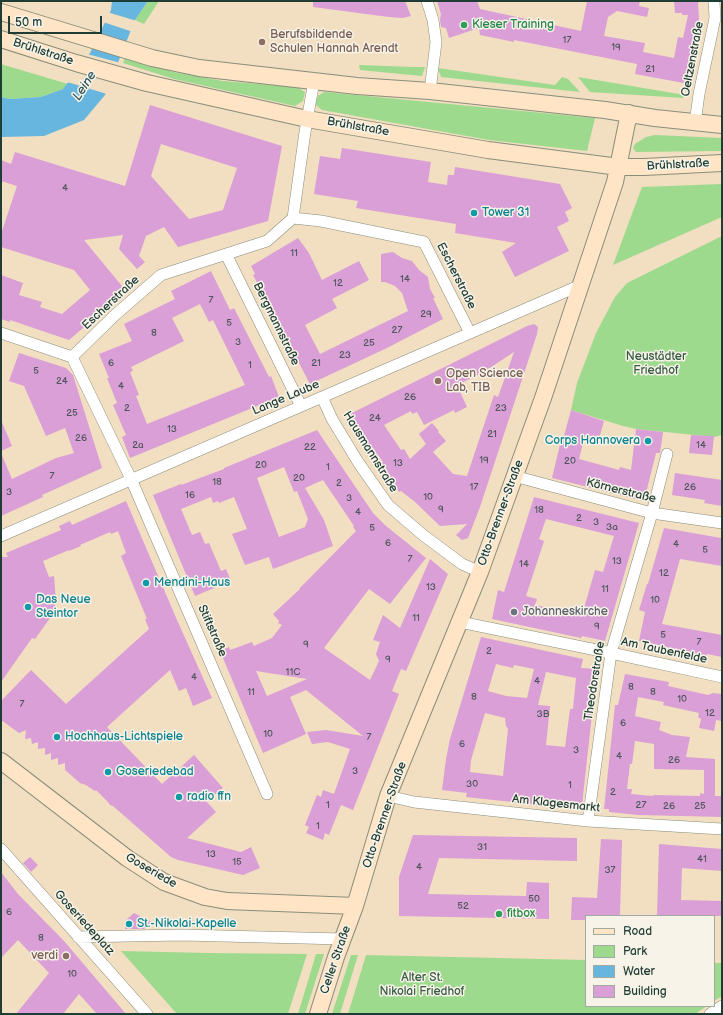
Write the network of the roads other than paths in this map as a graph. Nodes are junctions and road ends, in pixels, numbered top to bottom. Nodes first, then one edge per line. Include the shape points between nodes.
1 (427, 1) edge
2 (714, 1) edge
3 (1, 12) edge
4 (1, 39) edge
5 (314, 81) junction
6 (430, 91) junction
7 (630, 113) junction
8 (307, 119) junction
9 (695, 123) junction
10 (722, 124) edge
11 (722, 163) edge
12 (619, 167) junction
13 (293, 218) junction
14 (226, 254) junction
15 (581, 285) junction
16 (1, 333) edge
17 (470, 333) junction
18 (72, 357) junction
19 (322, 397) junction
20 (301, 406) junction
21 (667, 454) dead end
22 (514, 476) junction
23 (131, 479) junction
24 (652, 513) junction
25 (722, 523) edge
26 (1, 536) edge
27 (480, 572) junction
28 (460, 622) junction
29 (611, 653) junction
30 (722, 677) edge
31 (1, 761) edge
32 (267, 794) dead end
33 (388, 796) junction
34 (588, 821) junction
35 (722, 829) edge
36 (1, 849) edge
37 (355, 906) junction
38 (78, 937) junction
39 (343, 939) junction
40 (722, 1006) edge
41 (148, 1014) edge
42 (318, 1014) edge
43 (710, 1014) edge

1 - 6 street via 436,42
2 - 9 street, Oeltzenstraße via 715,18
3 - 5 main road via 152,58 225,72
4 - 8 main road, Brühlstraße via 123,77
5 - 6 main road
5 - 8 street
6 - 7 main road
7 - 9 main road
7 - 12 main road, Otto-Brenner-Straße
8 - 12 main road, Brühlstraße via 488,150
8 - 13 street
9 - 10 main road
11 - 12 main road, Brühlstraße
12 - 15 main road, Otto-Brenner-Straße
13 - 14 street, Escherstraße via 267,241
13 - 17 street, Escherstraße via 321,221 424,242
14 - 18 street, Escherstraße via 161,275
14 - 20 street, Bergmannstraße
15 - 17 street, Lange Laube
15 - 22 main road, Otto-Brenner-Straße
16 - 18 street
17 - 19 street, Lange Laube
18 - 23 street
19 - 20 street, Lange Laube
19 - 27 street, Hausmannstraße via 358,462 388,505 462,564
20 - 23 street, Lange Laube
21 - 24 street, Theodorstraße
22 - 24 street, Körnerstraße
22 - 27 main road, Otto-Brenner-Straße
23 - 26 street, Lange Laube
23 - 32 street, Stiftstraße
24 - 25 street, Körnerstraße
24 - 29 street, Theodorstraße
27 - 28 main road, Otto-Brenner-Straße
28 - 29 street, Am Taubenfelde
28 - 33 main road, Otto-Brenner-Straße
29 - 30 street, Am Taubenfelde
29 - 34 street, Theodorstraße
31 - 37 main road, Goseriede via 127,858 164,882 206,897 227,901
33 - 34 street, Am Klagesmarkt via 428,804
33 - 37 main road, Otto-Brenner-Straße
34 - 35 street, Am Klagesmarkt
36 - 38 street, Goseriedeplatz
37 - 39 main road, Celler Straße
38 - 39 street via 182,935
38 - 41 street, Goseriedeplatz
39 - 42 main road, Celler Straße
40 - 43 street

